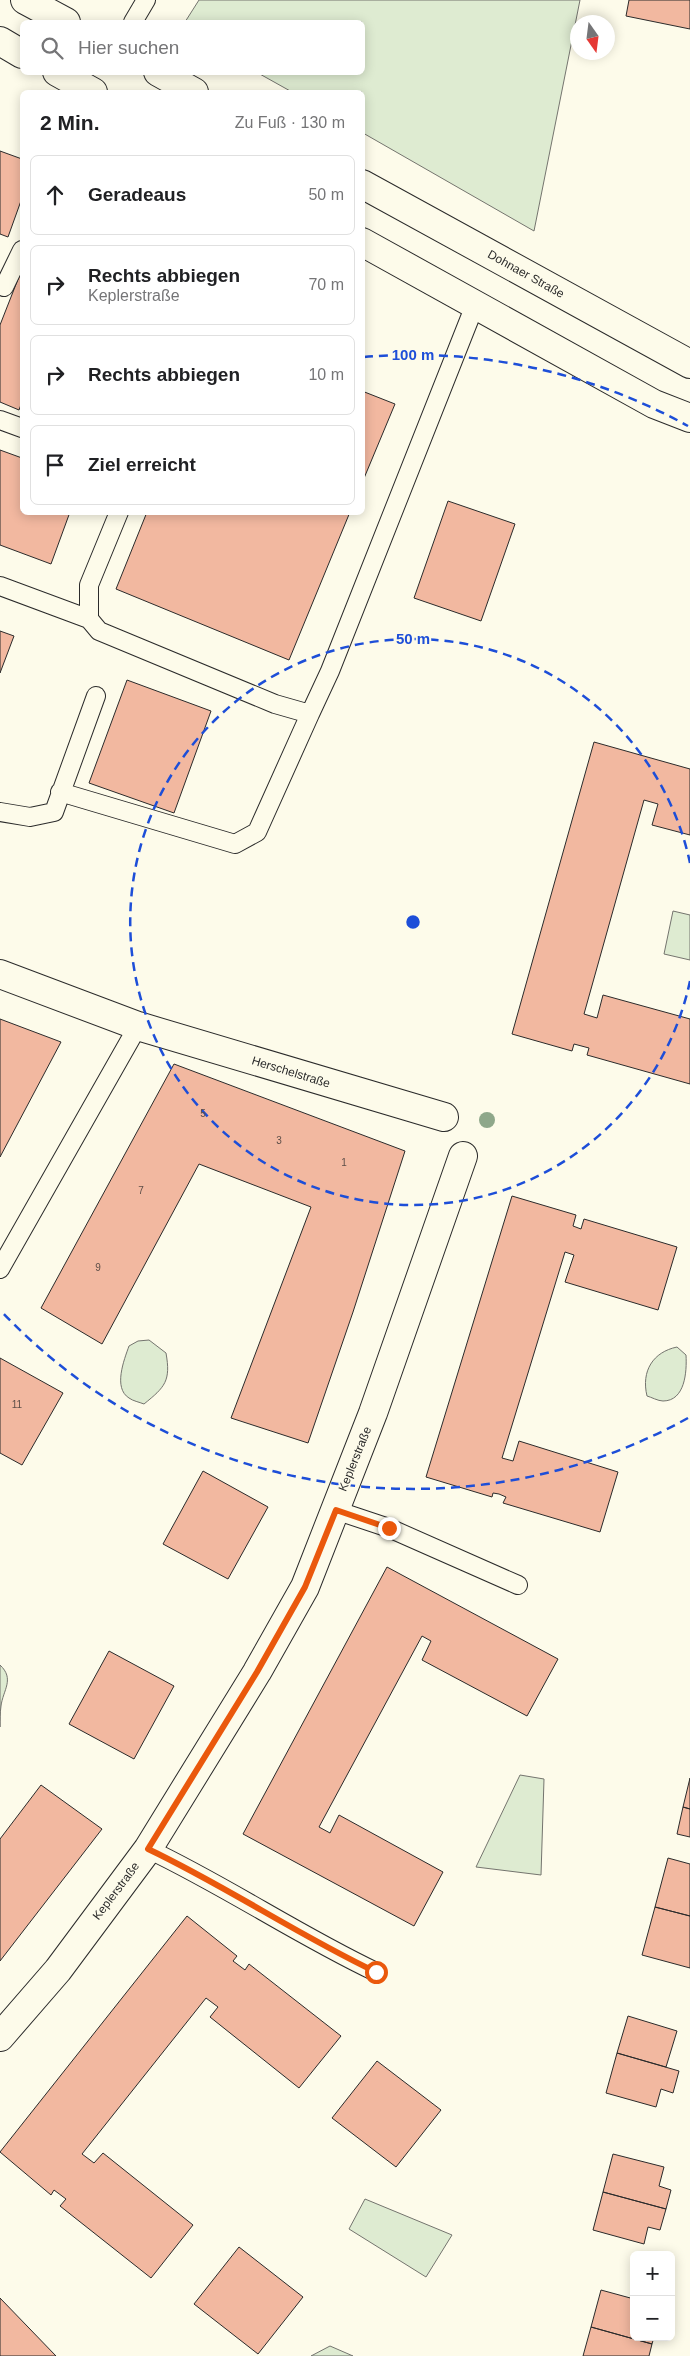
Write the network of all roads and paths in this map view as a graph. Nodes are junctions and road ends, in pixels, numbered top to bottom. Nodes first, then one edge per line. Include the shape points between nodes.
1 (25, 0) edge
2 (146, 0) edge
3 (62, 20) edge
4 (134, 20) edge
5 (0, 41) edge
6 (20, 53) edge
7 (62, 75) edge
8 (163, 75) edge
9 (89, 90) edge
10 (190, 90) edge
11 (365, 186) edge
12 (365, 244) edge
13 (20, 254) edge
14 (4, 287) dead end
15 (475, 304) junction
16 (690, 364) edge
17 (690, 418) edge
18 (0, 420) edge
19 (20, 427) edge
20 (118, 515) edge
21 (0, 586) edge
22 (89, 619) junction
23 (96, 696) dead end
24 (310, 714) junction
25 (60, 792) junction
26 (0, 812) edge
27 (0, 974) edge
28 (138, 1026) junction
29 (444, 1117) dead end
30 (463, 1156) dead end
31 (0, 1269) edge
32 (336, 1510) junction
33 (518, 1585) dead end
34 (148, 1849) junction
35 (376, 1972) dead end
36 (0, 2037) edge

1 - 3 street
2 - 4 lane
5 - 6 street
7 - 9 street
8 - 10 street
11 - 16 street, Dohnaer Straße
12 - 15 street
13 - 14 lane
15 - 17 street via 654,404
15 - 24 lane via 330,671
18 - 19 lane
20 - 22 lane via 89,585
21 - 22 lane
22 - 24 lane via 99,631 276,704
23 - 25 lane
24 - 25 lane via 257,832 235,844
25 - 26 lane via 54,812 30,817
27 - 28 street, Herschelstraße
28 - 29 street, Herschelstraße
28 - 31 lane
30 - 32 street, Keplerstraße via 380,1396
32 - 33 lane via 389,1528
32 - 34 street, Keplerstraße via 305,1587 257,1672
34 - 35 lane via 193,1870 327,1949
34 - 36 street, Keplerstraße via 58,1970

